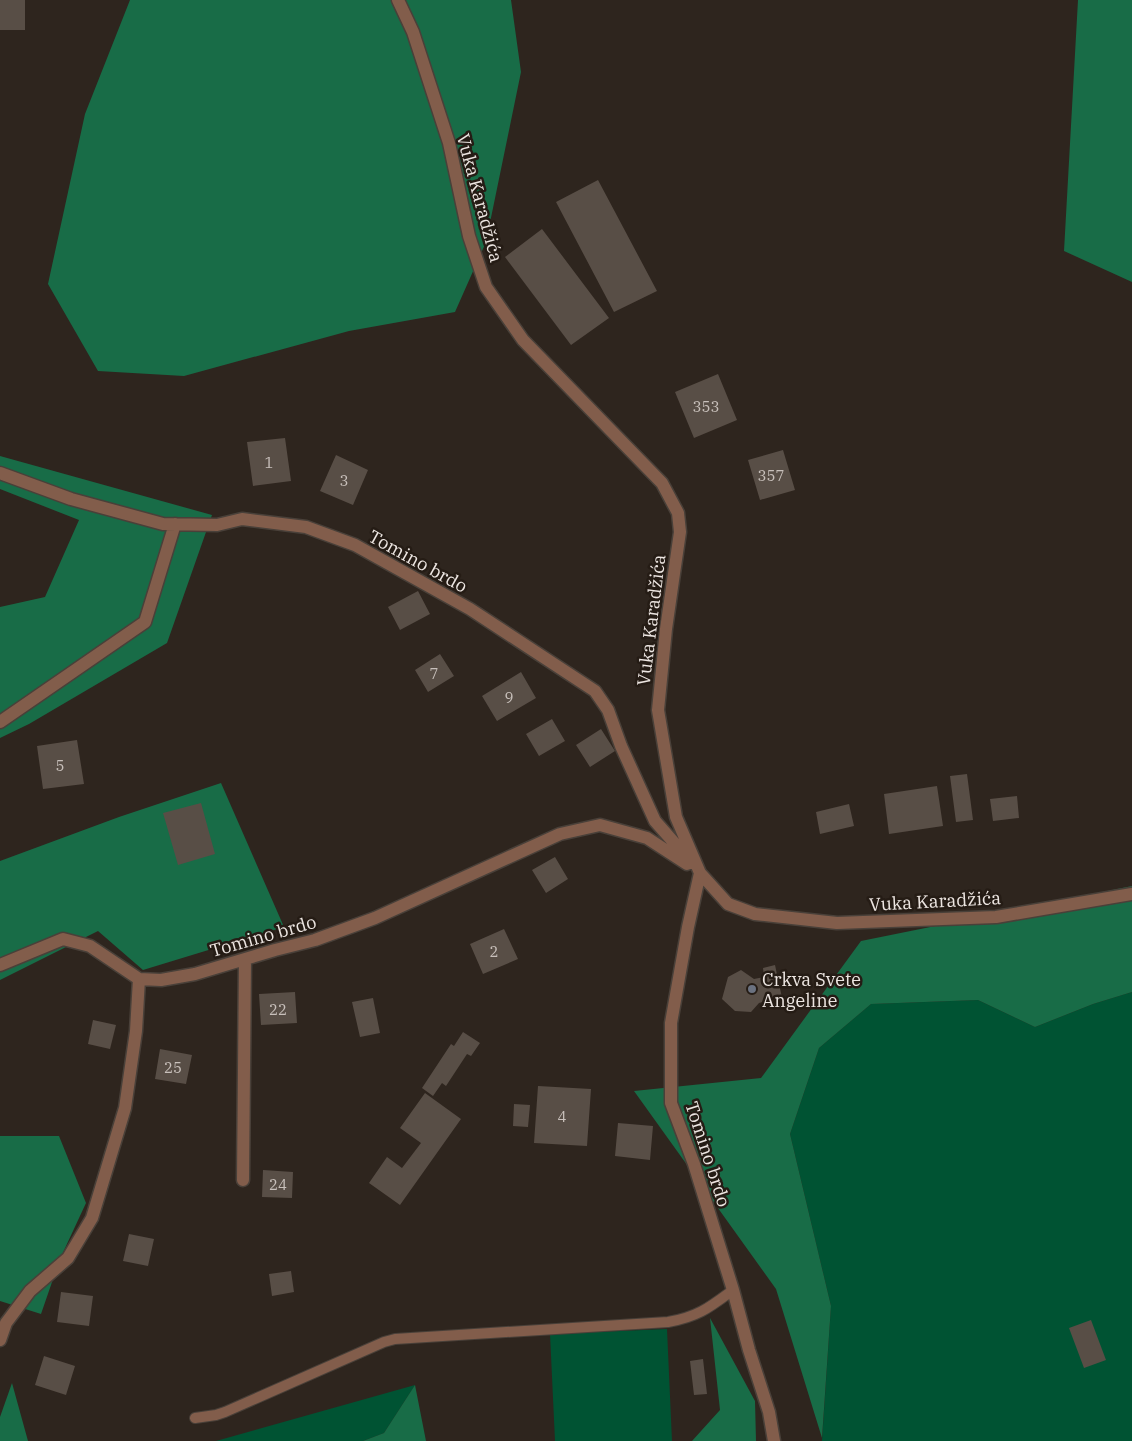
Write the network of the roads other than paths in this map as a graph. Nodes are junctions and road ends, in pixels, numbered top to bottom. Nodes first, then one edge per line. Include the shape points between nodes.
1 (398, 0) edge
2 (0, 473) edge
3 (175, 524) junction
4 (0, 722) edge
5 (700, 873) junction
6 (1132, 894) edge
7 (245, 959) junction
8 (0, 965) edge
9 (139, 979) junction
10 (243, 1180) dead end
11 (733, 1290) junction
12 (0, 1340) edge
13 (195, 1418) dead end
14 (774, 1441) edge

1 - 5 street, Vuka Karadžića via 413,32 449,143 469,236 486,286 523,340 662,483 678,514 680,532 658,710 676,817
2 - 3 street, Tomino brdo via 71,498 163,524
3 - 4 street via 144,622
3 - 5 street, Tomino brdo via 217,525 242,519 306,527 355,545 470,609 595,691 608,710 654,821
5 - 6 street, Vuka Karadžića via 728,904 737,908 755,914 837,922 996,917
5 - 7 street, Tomino brdo via 647,838 600,826 560,834 374,918 315,940
5 - 11 street, Tomino brdo via 671,1023 671,1103 694,1164
7 - 9 street, Tomino brdo via 195,974 161,980
7 - 10 street
8 - 9 street via 63,939 90,946
9 - 12 street via 136,1031 125,1108 92,1218 68,1258 30,1290 6,1323
11 - 13 lane via 705,1311 668,1322 395,1339 216,1416
11 - 14 street, Tomino brdo via 769,1412

